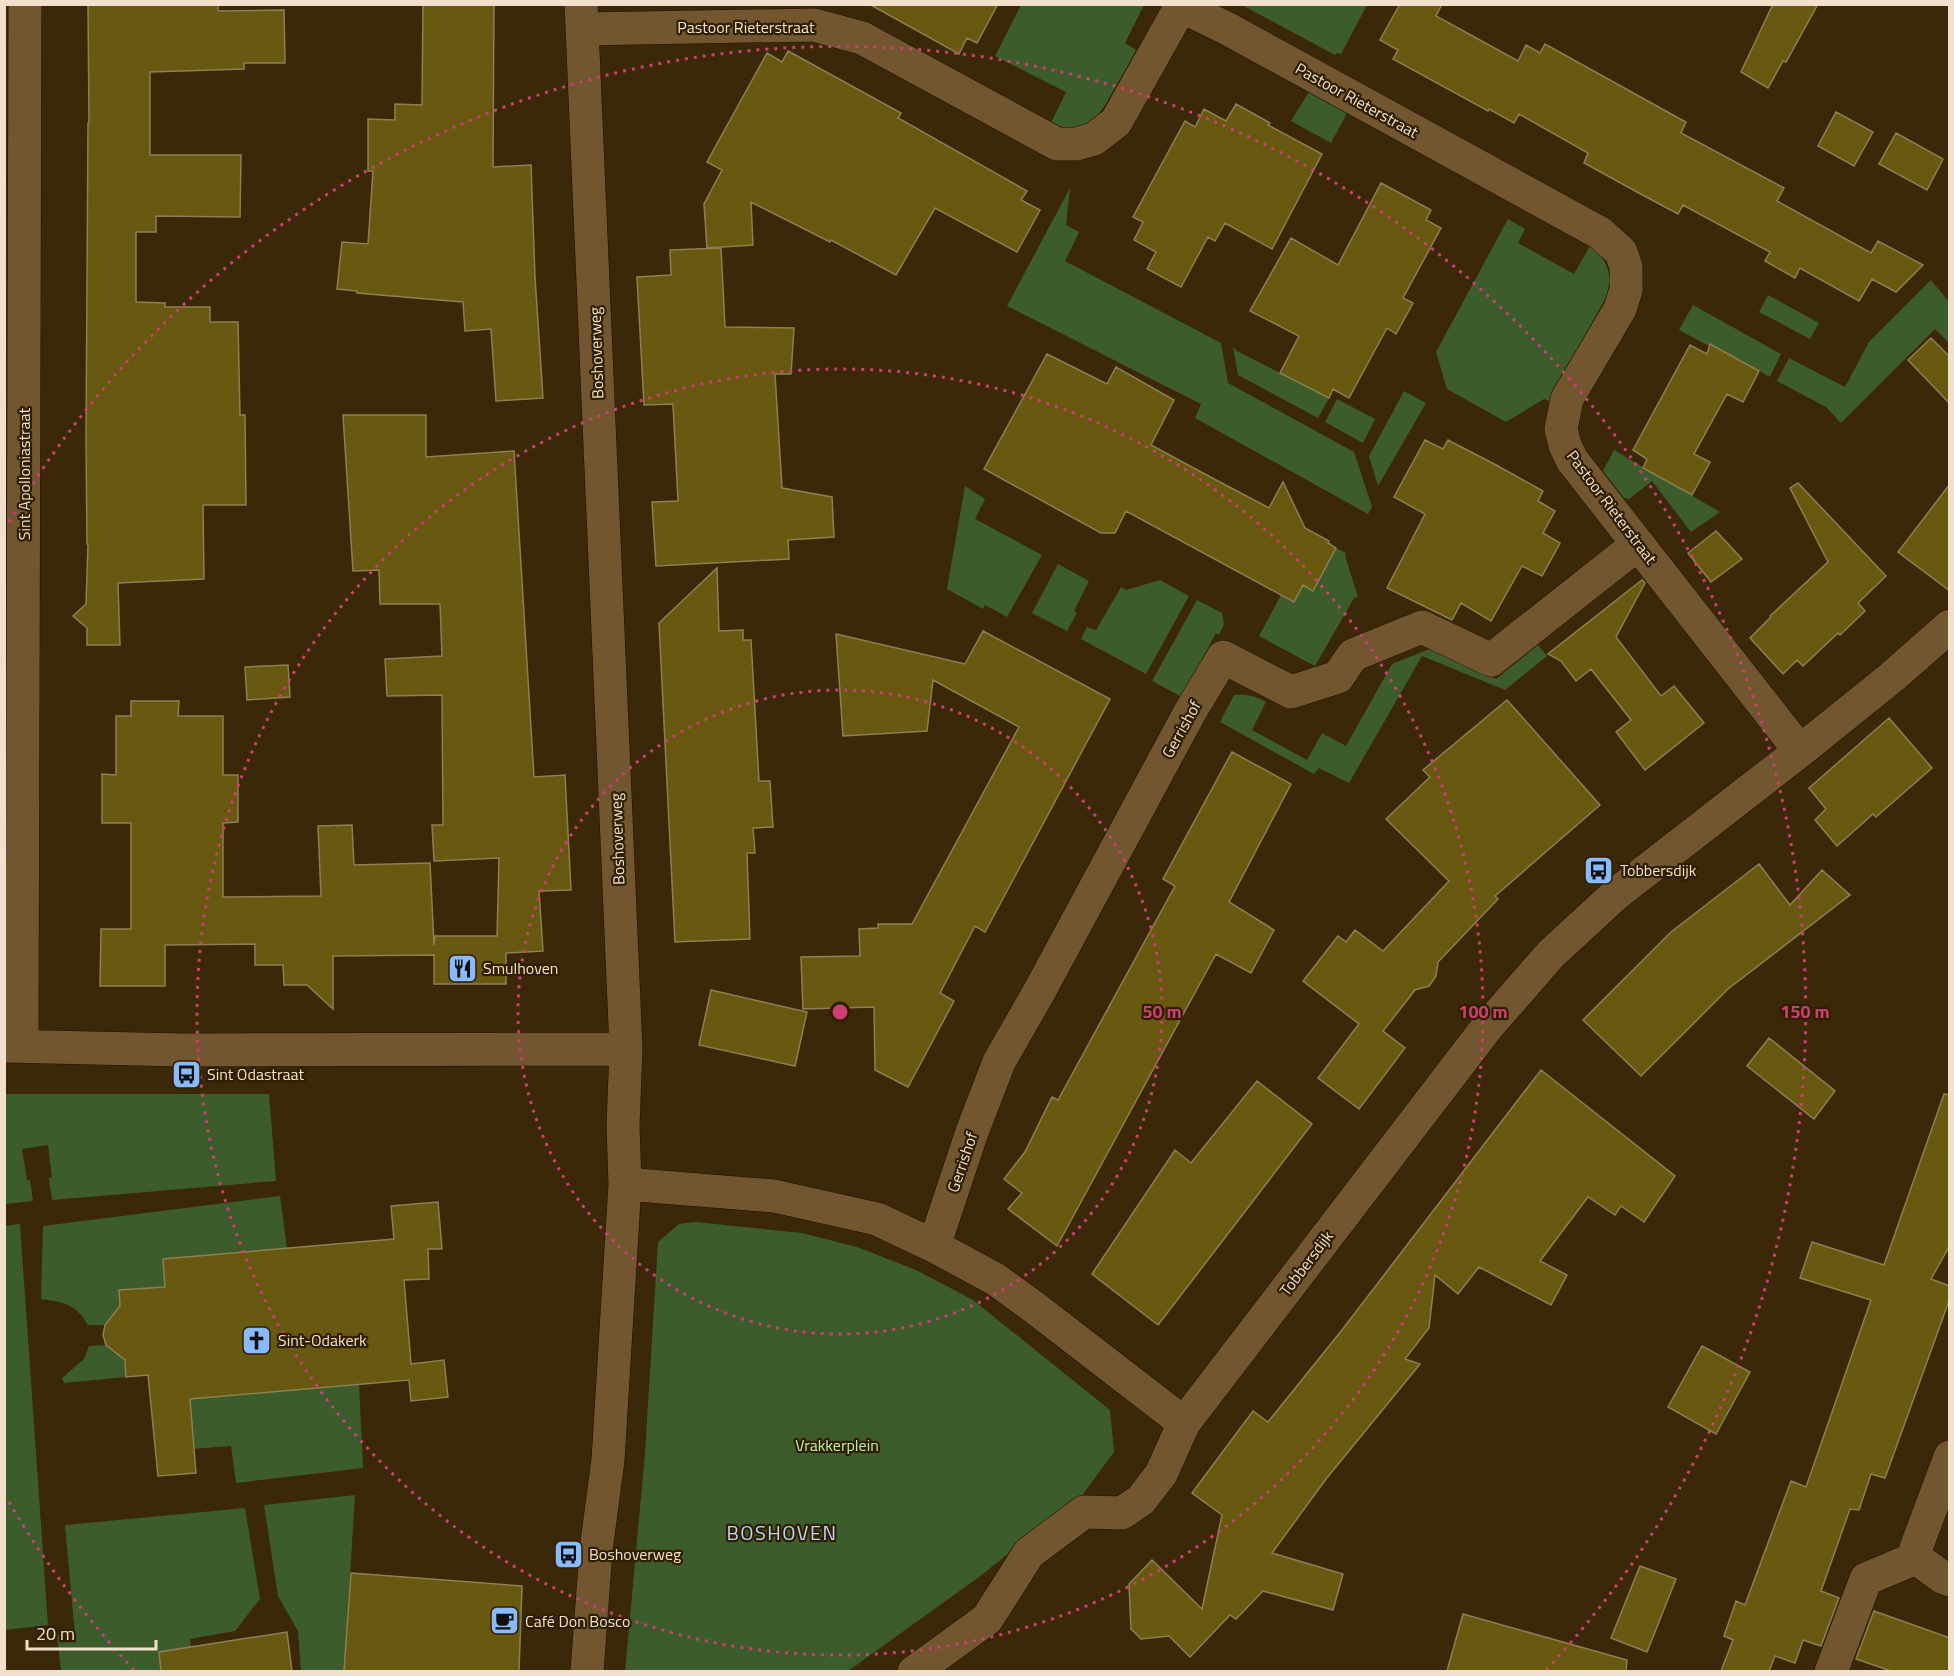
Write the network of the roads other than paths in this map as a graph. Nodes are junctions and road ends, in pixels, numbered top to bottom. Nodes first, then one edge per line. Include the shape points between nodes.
1 (25, 4) edge
2 (1182, 5) edge
3 (581, 17) edge
4 (1638, 544) junction
5 (1950, 626) edge
6 (1800, 751) junction
7 (14, 944) edge
8 (13, 1046) edge
9 (626, 1049) junction
10 (625, 1185) junction
11 (934, 1246) junction
12 (1184, 1423) junction
13 (1950, 1456) edge
14 (1916, 1558) junction
15 (1950, 1580) edge
16 (587, 1671) edge
17 (914, 1671) edge
18 (1831, 1671) edge

1 - 7 street, Sint Apolloniastraat
2 - 3 street, Pastoor Rieterstraat via 1116,122 1094,139 1076,144 1057,144 862,38 836,30 814,25
2 - 4 street, Pastoor Rieterstraat via 1600,232 1622,252 1626,290 1620,309 1567,399 1562,429 1572,460
3 - 9 street, Boshoverweg
4 - 6 street, Pastoor Rieterstraat
4 - 11 street, Gerrishof via 1491,660 1422,627 1353,655 1338,677 1291,692 1223,657 999,1062
5 - 6 street, Tobbersdijk
6 - 12 street, Tobbersdijk via 1616,894 1551,954 1488,1026
7 - 8 street, Sint Apolloniastraat
8 - 9 street via 183,1050
9 - 10 street, Boshoverweg
10 - 11 street via 774,1196 877,1219
10 - 16 street, Boshoverweg via 608,1460 596,1550
11 - 12 street via 996,1279
12 - 17 street, Tobbersdijk via 1161,1474 1141,1500 1122,1513 1083,1512 1029,1553 987,1619
13 - 14 street via 1916,1548
14 - 15 street
14 - 18 street via 1866,1579

